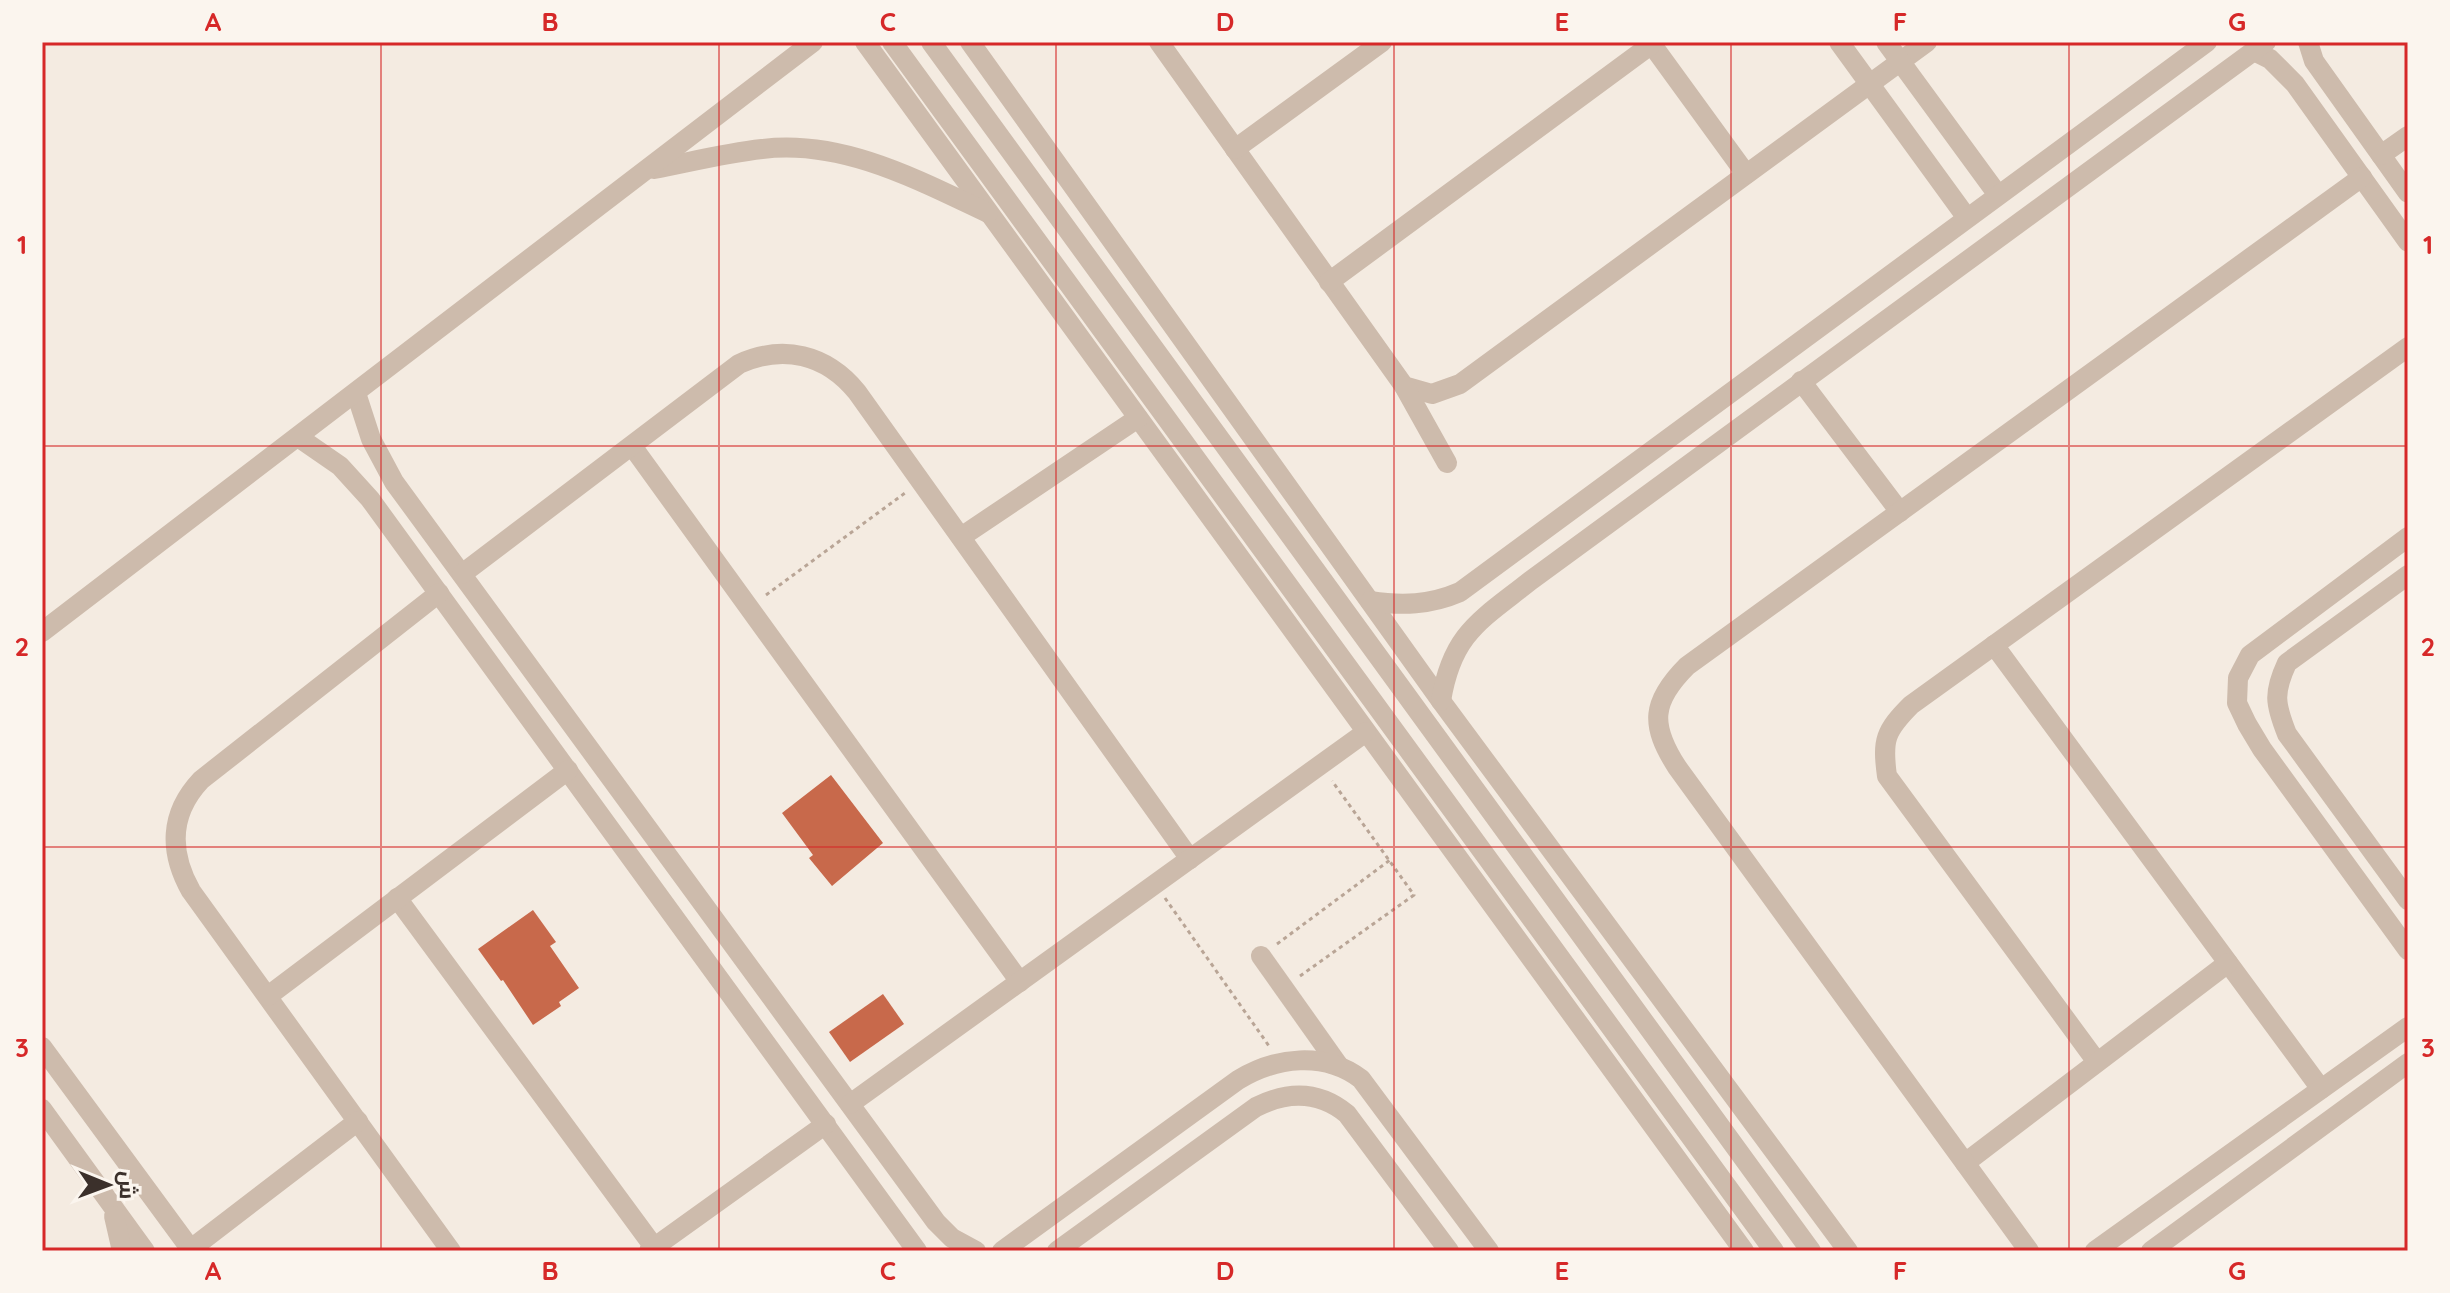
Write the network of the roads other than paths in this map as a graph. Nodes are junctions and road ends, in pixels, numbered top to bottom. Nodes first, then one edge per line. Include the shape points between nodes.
1 (813, 42) edge
2 (865, 42) edge
3 (892, 42) edge
4 (931, 42) edge
5 (970, 42) edge
6 (1159, 42) edge
7 (1382, 42) edge
8 (1839, 42) edge
9 (1886, 42) edge
10 (1927, 42) edge
11 (2207, 42) edge
12 (2308, 42) edge
13 (1651, 43) edge
14 (2260, 46) edge
15 (1900, 61) junction
16 (1869, 83) junction
17 (2408, 136) edge
18 (1235, 149) junction
19 (2381, 155) junction
20 (650, 169) junction
21 (1746, 174) junction
22 (2362, 177) junction
23 (2408, 193) edge
24 (1998, 195) junction
25 (989, 213) junction
26 (1967, 218) junction
27 (2408, 242) edge
28 (1329, 282) junction
29 (2408, 347) edge
30 (1801, 381) junction
31 (1404, 386) junction
32 (356, 393) junction
33 (1138, 418) junction
34 (298, 437) junction
35 (632, 446) junction
36 (1447, 463) dead end
37 (1231, 506) junction
38 (1900, 512) junction
39 (1212, 519) junction
40 (961, 537) junction
41 (2408, 537) edge
42 (1508, 557) junction
43 (462, 574) junction
44 (2408, 575) edge
45 (1530, 581) junction
46 (439, 593) junction
47 (1370, 601) junction
48 (42, 632) edge
49 (1994, 645) junction
50 (1441, 701) junction
51 (1366, 732) junction
52 (568, 770) junction
53 (1190, 859) junction
54 (397, 898) junction
55 (2408, 900) edge
56 (2408, 950) edge
57 (1261, 956) road end
58 (2228, 963) junction
59 (1020, 982) junction
60 (268, 996) junction
61 (2408, 1027) edge
62 (42, 1047) edge
63 (2097, 1062) junction
64 (2408, 1063) edge
65 (1339, 1066) junction
66 (2321, 1089) junction
67 (850, 1104) junction
68 (42, 1109) edge
69 (358, 1121) junction
70 (826, 1124) junction
71 (1965, 1163) junction
72 (111, 1204) junction
73 (943, 1230) junction
74 (652, 1249) edge
75 (191, 1250) edge
76 (122, 1251) edge
77 (145, 1251) edge
78 (451, 1251) edge
79 (917, 1251) edge
80 (924, 1251) edge
81 (976, 1251) edge
82 (1002, 1251) edge
83 (1057, 1251) edge
84 (1449, 1251) edge
85 (1489, 1251) edge
86 (1744, 1251) edge
87 (1774, 1251) edge
88 (1811, 1251) edge
89 (1848, 1251) edge
90 (2029, 1251) edge
91 (2095, 1251) edge
92 (2151, 1251) edge

1 - 20 street
2 - 25 street
3 - 37 street
4 - 88 street
5 - 47 street
6 - 18 street
7 - 18 street
8 - 16 street
9 - 15 street
10 - 15 street
11 - 24 street
12 - 19 street via 2314,61
13 - 21 street
13 - 28 street
14 - 22 street
14 - 30 street
15 - 16 street
15 - 24 street
16 - 21 street
16 - 26 street
17 - 19 street
18 - 28 street
19 - 23 street
20 - 25 street via 764,148 810,150 882,166
20 - 32 street
21 - 31 street via 1460,384 1432,394
22 - 27 street
22 - 38 street
24 - 26 street
25 - 33 street
26 - 42 street
28 - 31 street
29 - 49 street
30 - 38 street
30 - 45 street
31 - 36 street
32 - 34 street
32 - 43 street via 382,461
33 - 39 street
33 - 40 street
34 - 46 street via 356,482
34 - 48 street
35 - 40 street via 739,364 765,354 792,353 821,361 847,379
35 - 43 street
35 - 59 street
37 - 39 street
37 - 87 street
38 - 71 street via 1687,666 1667,687 1658,714 1661,743 1677,767
39 - 51 street
40 - 53 street
41 - 56 street via 2250,655 2238,678 2237,703 2262,749
42 - 45 street
42 - 47 street via 1443,599 1408,605
43 - 67 street
44 - 55 street via 2287,663 2276,685 2277,710 2287,734
45 - 50 street via 1469,630 1454,656
46 - 52 street
46 - 60 street via 211,771 179,813 174,839 184,879
47 - 50 street
49 - 58 street
49 - 63 street via 1892,724 1883,750 1887,776
50 - 89 street
51 - 53 street
51 - 86 street
52 - 54 street
52 - 70 street
53 - 59 street
54 - 60 street
54 - 74 street
57 - 65 street
58 - 63 street
58 - 66 street
59 - 67 street
60 - 69 street
61 - 66 street
62 - 75 street
63 - 71 street
64 - 92 street
65 - 82 street via 1312,1060 1281,1062 1251,1072
65 - 85 street via 1370,1089
66 - 91 street
67 - 73 street
68 - 72 street
69 - 75 street
69 - 78 street
70 - 74 street
70 - 79 street
71 - 90 street
72 - 76 street
72 - 77 street
73 - 80 street via 937,1244
73 - 81 street
83 - 84 street via 1256,1107 1295,1095 1324,1098 1347,1114

